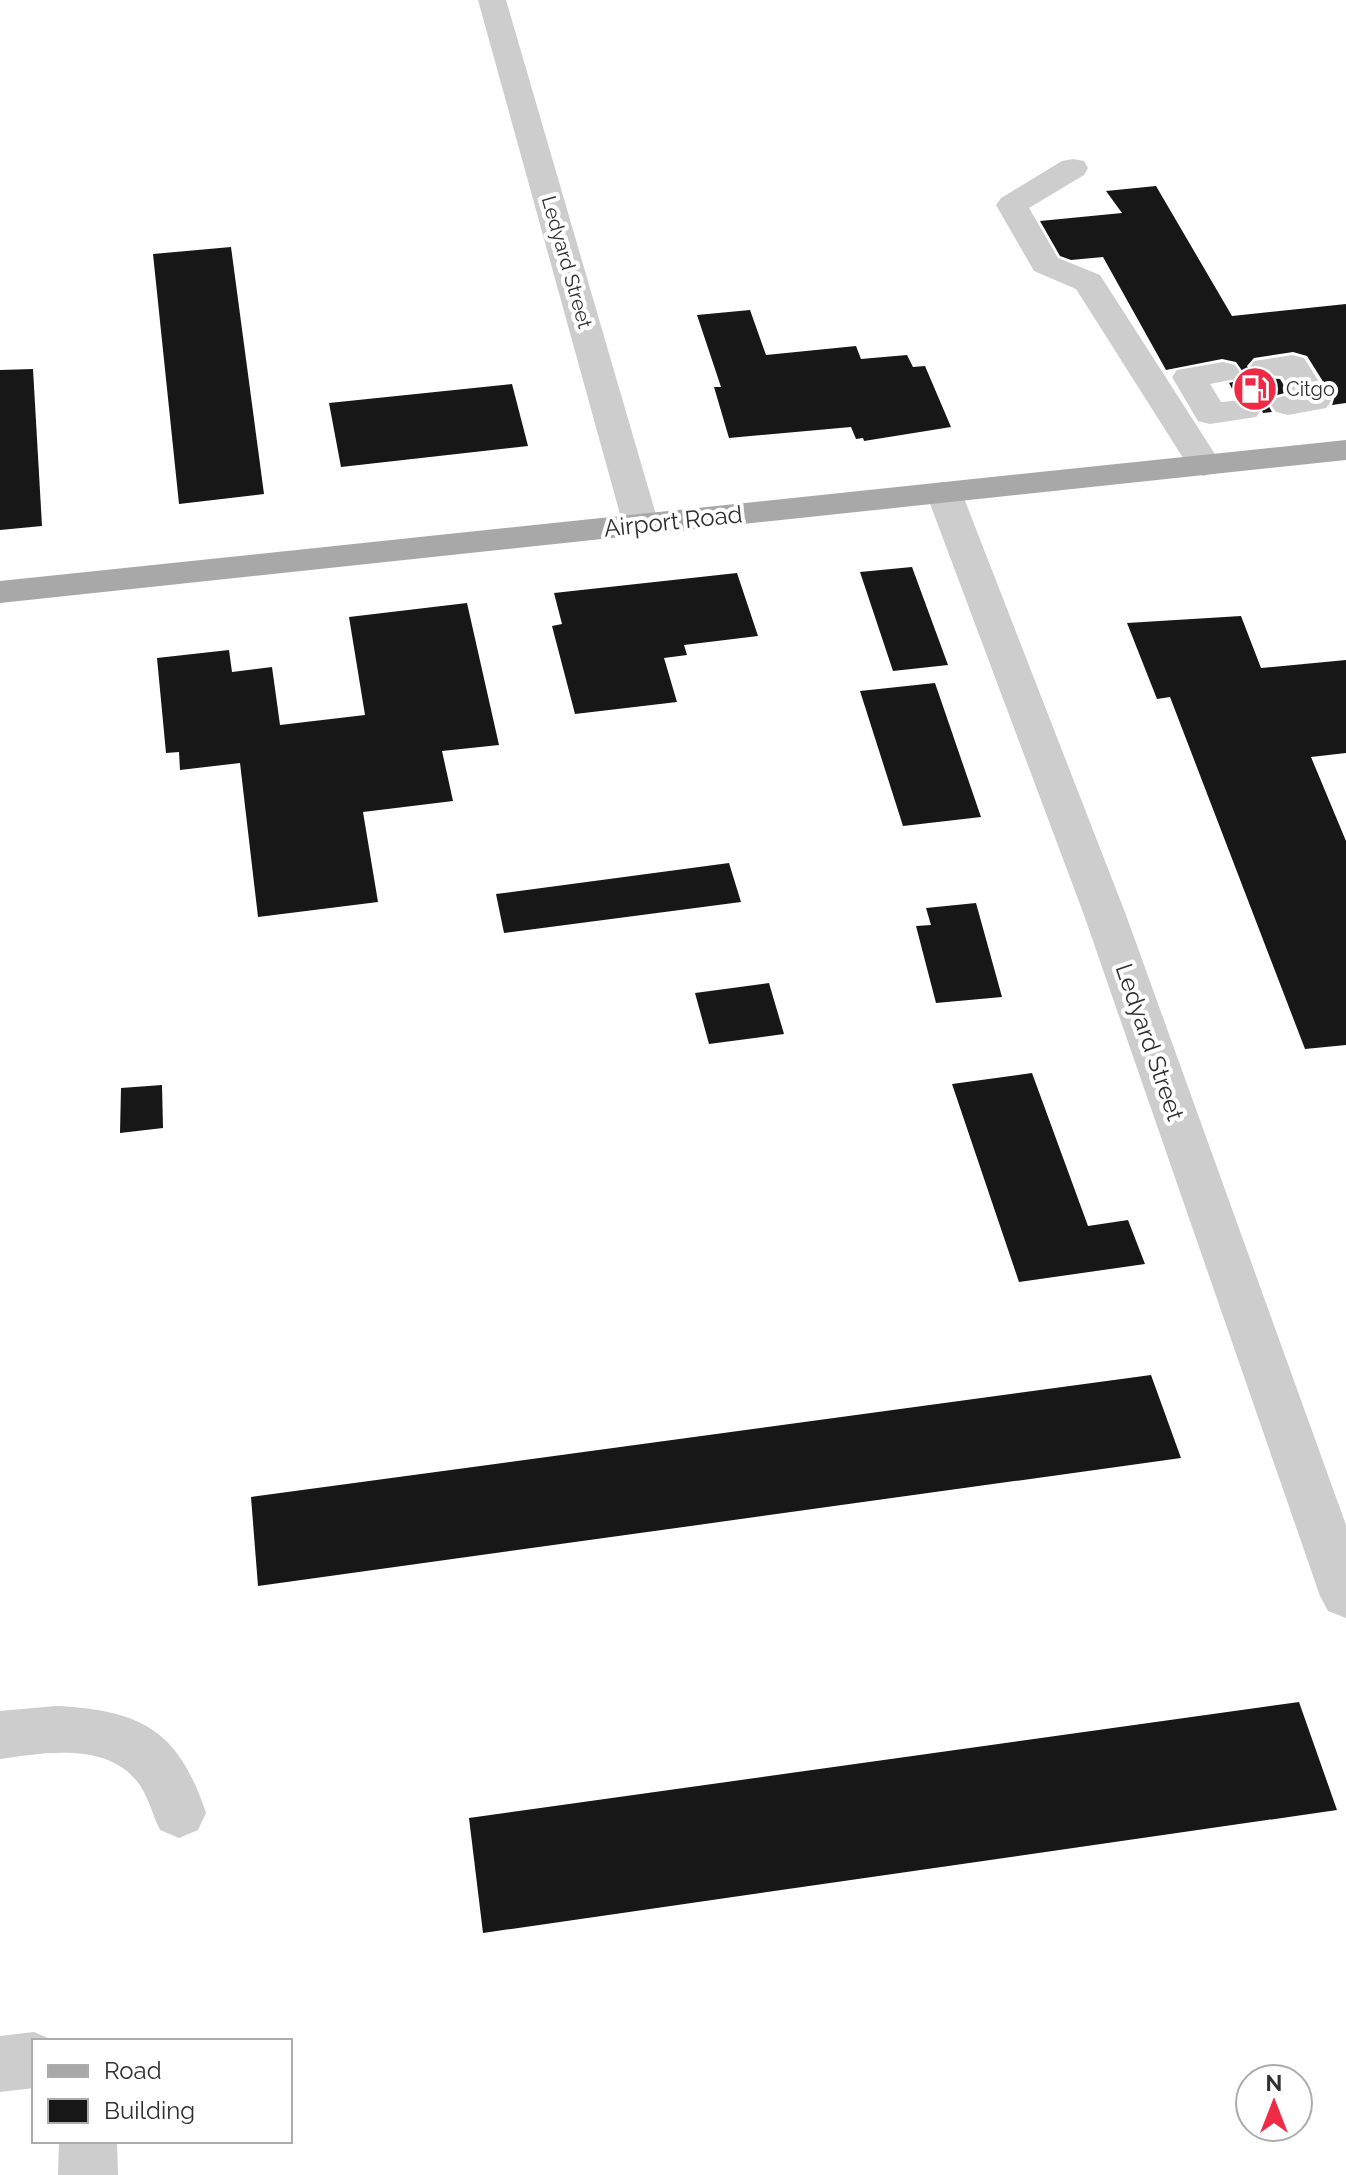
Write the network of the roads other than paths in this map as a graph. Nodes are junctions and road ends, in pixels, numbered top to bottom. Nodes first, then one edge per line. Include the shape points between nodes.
1 (492, 0) edge
2 (1073, 168) dead end
3 (1225, 392) tunnel mouth
4 (1163, 399) junction
5 (1346, 450) edge
6 (1204, 465) junction
7 (944, 493) junction
8 (641, 525) junction
9 (0, 592) edge
10 (1346, 1596) edge
11 (0, 1735) edge
12 (179, 1813) dead end
13 (32, 2060) edge
14 (0, 2064) edge
15 (88, 2143) edge
16 (88, 2175) edge

1 - 8 street, Ledyard Street
2 - 4 street via 1012,205 1045,264 1088,282
3 - 4 street
4 - 6 street
5 - 6 main road, Airport Road
6 - 7 main road, Airport Road
7 - 8 main road, Airport Road
7 - 10 street, Ledyard Street via 1105,915
8 - 9 main road, Airport Road
11 - 12 street via 80,1730 129,1743 163,1771
13 - 14 street
15 - 16 street

